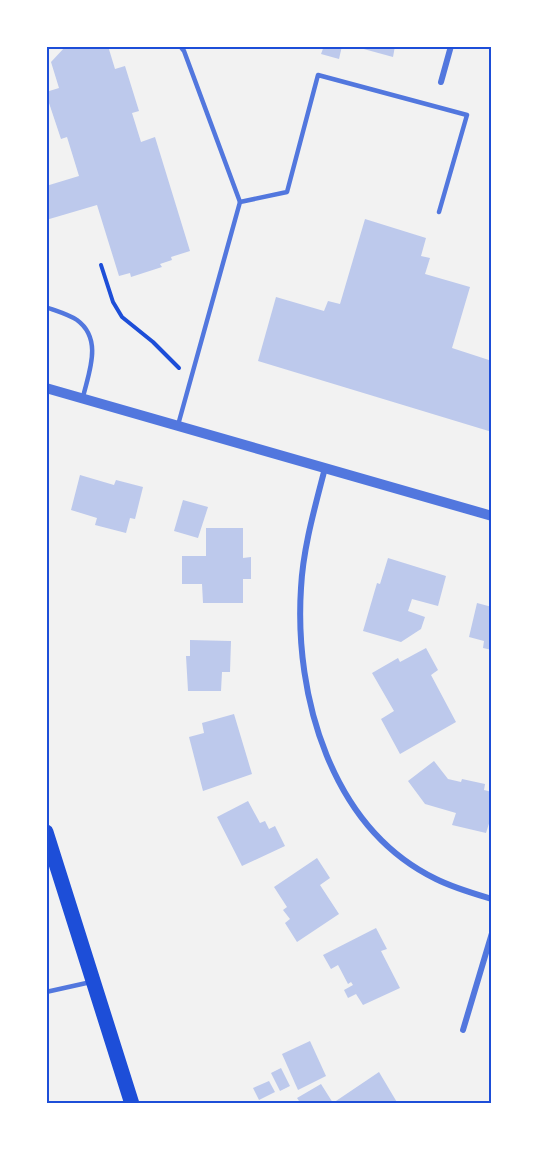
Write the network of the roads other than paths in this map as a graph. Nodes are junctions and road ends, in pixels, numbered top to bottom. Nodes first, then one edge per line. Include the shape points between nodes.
1 (180, 46) edge
2 (451, 46) edge
3 (441, 82) dead end
4 (240, 202) junction
5 (439, 212) dead end
6 (46, 307) edge
7 (46, 388) edge
8 (82, 398) junction
9 (178, 425) junction
10 (325, 468) junction
11 (492, 516) edge
12 (46, 832) edge
13 (492, 899) edge
14 (492, 933) edge
15 (93, 982) junction
16 (46, 992) edge
17 (464, 1030) dead end
18 (132, 1104) edge

1 - 4 lane
2 - 3 street
4 - 5 lane via 287,192 318,75 467,115
4 - 9 lane
6 - 8 lane via 77,320 91,336 93,353
7 - 8 street
8 - 9 street
9 - 10 street
10 - 11 street
10 - 13 street via 306,549 300,627 309,700 319,735 346,795 383,841 434,878
12 - 15 main road
14 - 17 street
15 - 16 lane
15 - 18 main road

